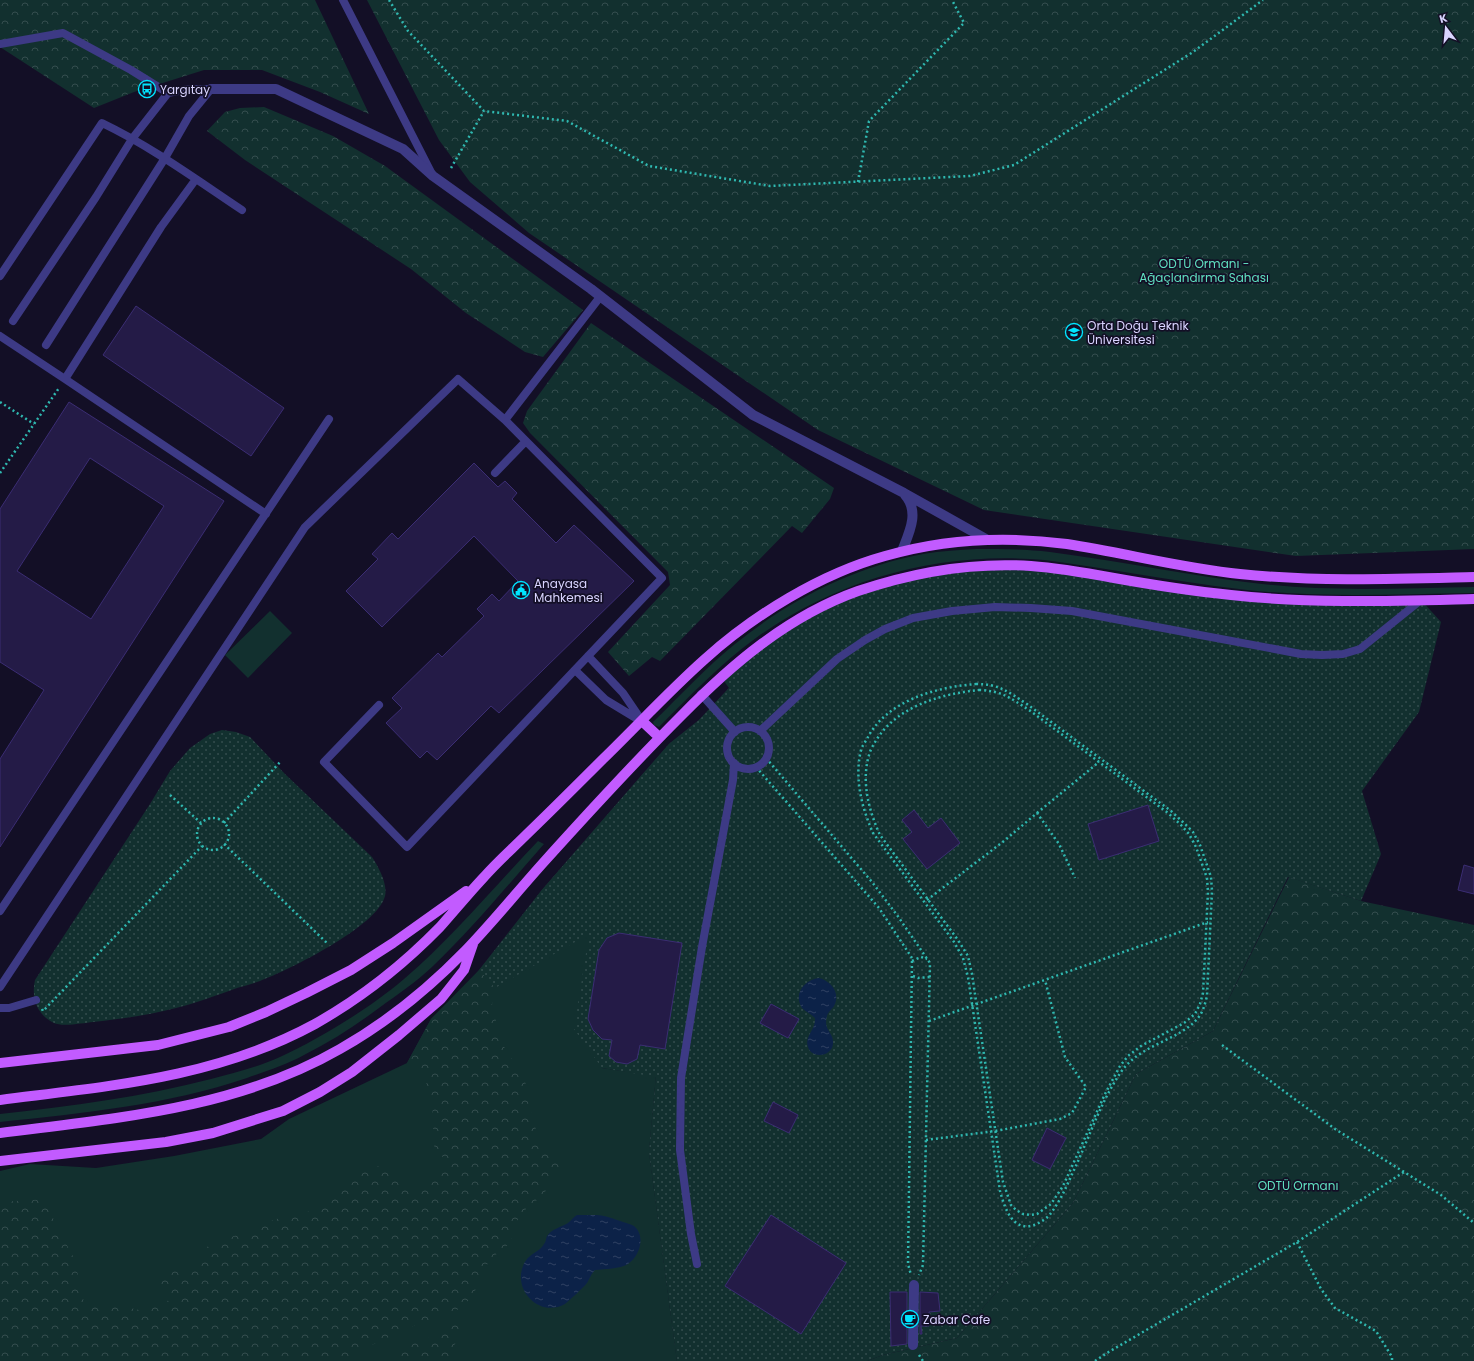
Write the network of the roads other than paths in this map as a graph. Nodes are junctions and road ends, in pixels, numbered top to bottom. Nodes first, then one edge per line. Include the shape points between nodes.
1 (343, 0) edge
2 (0, 44) edge
3 (211, 89) junction
4 (168, 93) junction
5 (132, 138) junction
6 (164, 158) junction
7 (433, 176) junction
8 (196, 179) junction
9 (242, 210) dead end
10 (0, 276) edge
11 (600, 297) junction
12 (13, 321) dead end
13 (0, 336) edge
14 (46, 345) dead end
15 (65, 379) junction
16 (329, 420) dead end
17 (505, 420) junction
18 (526, 441) junction
19 (495, 473) dead end
20 (904, 493) junction
21 (266, 514) junction
22 (986, 539) junction
23 (902, 551) junction
24 (1474, 577) edge
25 (1474, 599) edge
26 (1421, 600) junction
27 (588, 656) junction
28 (575, 670) junction
29 (701, 694) junction
30 (379, 705) dead end
31 (642, 721) junction
32 (760, 731) junction
33 (734, 732) junction
34 (659, 738) junction
35 (736, 765) junction
36 (485, 876) junction
37 (0, 911) edge
38 (473, 942) junction
39 (0, 987) edge
40 (36, 1000) road end
41 (0, 1008) edge
42 (0, 1063) edge
43 (0, 1100) edge
44 (0, 1133) edge
45 (2, 1162) edge
46 (697, 1264) dead end
47 (914, 1285) road end
48 (913, 1345) dead end

1 - 7 lane
2 - 4 lane via 63,33
3 - 4 lane via 189,89
3 - 6 lane via 189,116
3 - 7 street via 276,89 403,149
4 - 5 lane
5 - 6 lane
5 - 10 lane via 102,123
5 - 12 lane
6 - 8 lane
6 - 14 lane
7 - 11 street
8 - 9 lane
8 - 15 lane via 161,227
11 - 17 lane
11 - 20 street via 753,415
13 - 15 lane
15 - 21 lane
16 - 21 lane
17 - 18 lane
17 - 39 lane via 458,379 305,527
18 - 19 lane
18 - 27 lane via 662,578
20 - 22 street
20 - 23 street via 910,500 913,518
21 - 37 lane
22 - 23 main road
22 - 24 main road via 1065,544 1209,571 1273,577 1323,580
23 - 31 main road via 855,566 823,580 746,626 689,673
25 - 26 main road
26 - 29 main road via 1331,601 1234,596 1031,566 948,568 877,585 824,605 758,646
26 - 32 lane via 1360,649 1343,654 1322,655 1301,654 1072,611 995,607 913,618 885,629 837,659
27 - 28 lane
27 - 31 lane via 623,692
28 - 30 lane via 407,847 324,762
28 - 31 lane via 606,700
29 - 33 lane
29 - 34 main road
31 - 34 main road
31 - 36 main road
32 - 33 lane via 747,727
32 - 35 lane via 766,736 769,744 766,758 756,767 747,769
33 - 35 lane via 727,744 727,751 729,758
34 - 38 main road
35 - 46 lane via 681,1078 680,1150
36 - 42 main road via 415,928 351,970 306,994 229,1027 158,1045
36 - 43 main road via 437,929 380,981 323,1019 287,1038 233,1060 186,1072 123,1084
38 - 44 main road via 419,993 387,1018 341,1049 277,1079 244,1092 163,1111
38 - 45 main road via 464,970 441,999 352,1072 283,1111 213,1133 166,1142
40 - 41 lane
47 - 48 street

